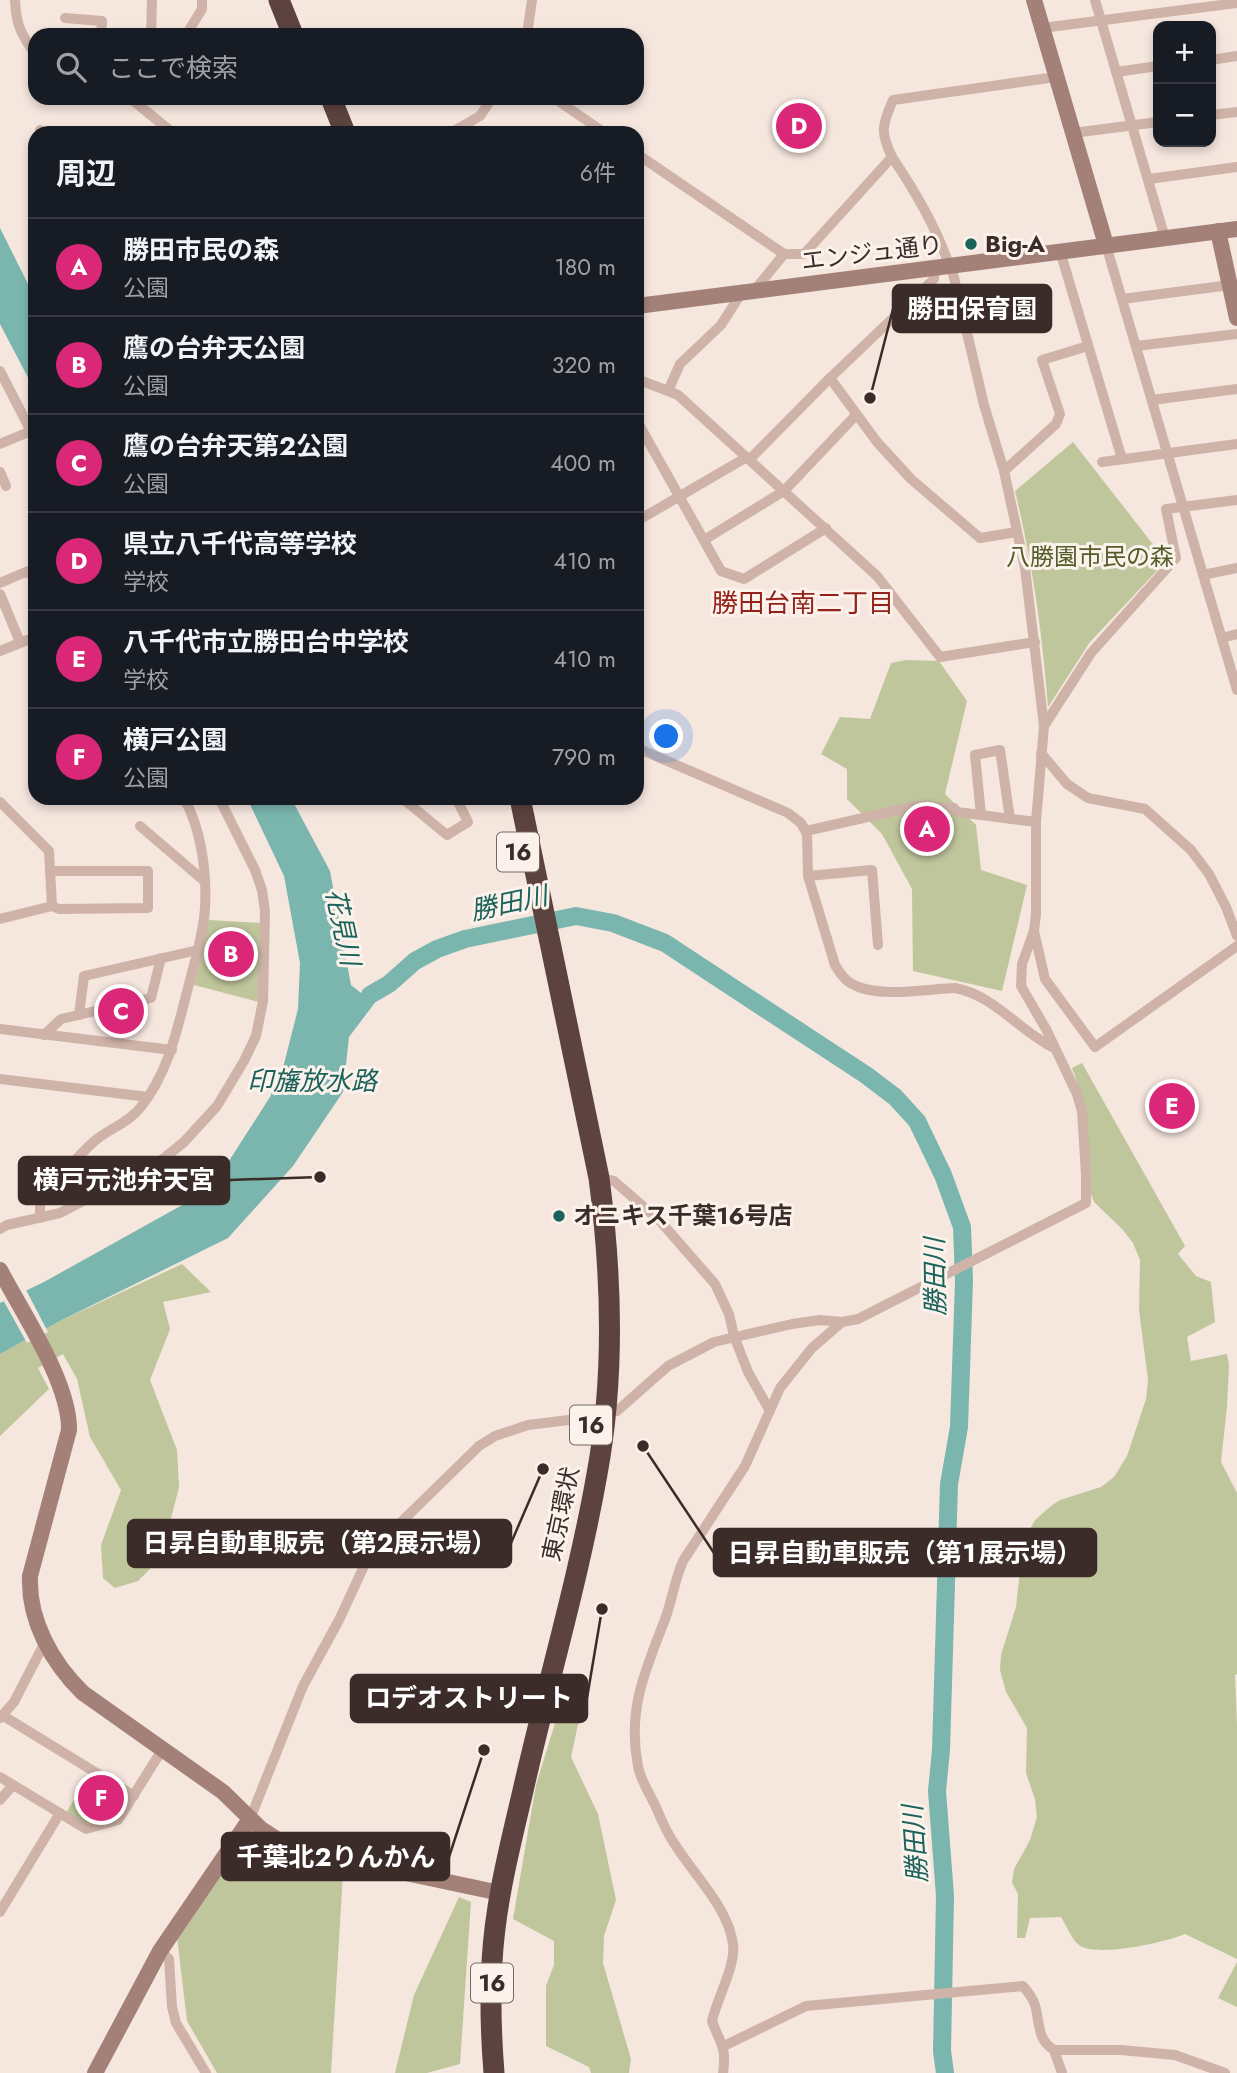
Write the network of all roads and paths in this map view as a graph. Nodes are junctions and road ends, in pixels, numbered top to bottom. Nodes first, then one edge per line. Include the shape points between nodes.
1 (15, 0) edge
2 (152, 0) edge
3 (202, 0) edge
4 (279, 0) edge
5 (293, 0) edge
6 (532, 0) edge
7 (1034, 0) edge
8 (1095, 0) edge
9 (1237, 3) edge
10 (65, 18) dead end
11 (1101, 20) junction
12 (102, 28) edge
13 (150, 28) edge
14 (190, 28) edge
15 (290, 28) edge
16 (304, 28) edge
17 (528, 28) edge
18 (1042, 28) junction
19 (28, 44) edge
20 (1237, 57) edge
21 (1216, 59) edge
22 (1153, 67) edge
23 (1116, 72) junction
24 (1056, 77) junction
25 (137, 105) edge
26 (321, 105) edge
27 (334, 105) edge
28 (487, 105) edge
29 (564, 105) edge
30 (1237, 112) edge
31 (1216, 115) edge
32 (1153, 123) edge
33 (156, 126) edge
34 (328, 126) edge
35 (342, 126) edge
36 (462, 126) edge
37 (596, 126) edge
38 (1133, 126) junction
39 (1073, 133) junction
40 (892, 157) junction
41 (644, 159) edge
42 (1237, 167) edge
43 (1149, 178) junction
44 (1237, 229) edge
45 (1218, 231) junction
46 (1165, 238) junction
47 (1106, 245) junction
48 (1060, 251) junction
49 (784, 254) junction
50 (945, 266) junction
51 (1230, 285) junction
52 (748, 291) junction
53 (1122, 299) junction
54 (644, 305) edge
55 (1237, 318) edge
56 (1237, 334) edge
57 (1088, 346) junction
58 (1136, 346) junction
59 (0, 371) edge
60 (830, 378) junction
61 (644, 382) edge
62 (1237, 389) edge
63 (668, 391) junction
64 (1152, 400) junction
65 (856, 415) junction
66 (28, 425) edge
67 (644, 434) edge
68 (28, 436) edge
69 (1237, 443) edge
70 (0, 444) edge
71 (1168, 453) junction
72 (748, 458) junction
73 (1122, 459) junction
74 (1102, 462) dead end
75 (1004, 471) junction
76 (0, 472) edge
77 (6, 486) dead end
78 (784, 491) junction
79 (679, 498) junction
80 (1237, 500) edge
81 (1183, 507) junction
82 (644, 517) edge
83 (826, 528) junction
84 (1017, 532) junction
85 (704, 540) junction
86 (1237, 568) edge
87 (28, 571) edge
88 (1203, 575) junction
89 (0, 583) edge
90 (0, 594) edge
91 (1237, 634) edge
92 (1222, 638) junction
93 (28, 639) edge
94 (20, 642) junction
95 (1035, 642) junction
96 (0, 651) edge
97 (1237, 690) edge
98 (1044, 726) junction
99 (644, 751) edge
100 (1041, 753) junction
101 (0, 802) edge
102 (188, 805) edge
103 (222, 805) edge
104 (411, 805) edge
105 (460, 805) edge
106 (509, 805) edge
107 (521, 805) edge
108 (981, 815) junction
109 (1010, 819) junction
110 (1036, 822) junction
111 (140, 826) dead end
112 (806, 831) junction
113 (50, 872) junction
114 (808, 876) junction
115 (203, 880) junction
116 (536, 905) junction
117 (52, 906) junction
118 (0, 919) edge
119 (1034, 931) junction
120 (1237, 936) edge
121 (878, 945) dead end
122 (1237, 946) edge
123 (198, 950) junction
124 (546, 953) junction
125 (161, 958) junction
126 (79, 1015) junction
127 (0, 1029) edge
128 (44, 1035) junction
129 (1054, 1048) junction
130 (172, 1049) junction
131 (0, 1079) edge
132 (148, 1097) junction
133 (599, 1178) junction
134 (40, 1218) junction
135 (0, 1229) edge
136 (0, 1270) edge
137 (842, 1322) junction
138 (734, 1336) junction
139 (770, 1411) junction
140 (599, 1415) junction
141 (45, 1642) junction
142 (1, 1716) edge
143 (162, 1750) junction
144 (0, 1777) edge
145 (13, 1785) junction
146 (134, 1796) junction
147 (0, 1800) edge
148 (60, 1813) junction
149 (250, 1819) junction
150 (494, 1891) junction
151 (0, 1912) edge
152 (160, 1951) junction
153 (724, 2046) junction
154 (1054, 2050) junction
155 (95, 2073) edge
156 (206, 2073) edge
157 (481, 2073) edge
158 (494, 2073) edge
159 (723, 2073) edge
160 (1062, 2073) edge
161 (1225, 2073) edge

1 - 19 street via 18,24
2 - 13 street
3 - 14 street
4 - 15 highway
5 - 16 highway
6 - 17 street
7 - 18 street
8 - 11 street
9 - 11 street
10 - 12 street via 102,21
11 - 18 street
11 - 23 street
18 - 24 street
20 - 21 street
22 - 23 street
23 - 38 street
24 - 39 street
24 - 40 street via 893,100 882,135
25 - 33 street
26 - 34 highway
27 - 35 highway
28 - 36 street via 480,116
29 - 37 street
30 - 31 street
32 - 38 street
38 - 39 street
38 - 43 street
39 - 47 street
40 - 49 street via 804,254
40 - 50 street via 943,247
41 - 49 street
42 - 43 street
43 - 46 street
44 - 45 street, エンジュ通り
45 - 46 street, エンジュ通り
45 - 51 street
46 - 47 street, エンジュ通り
47 - 48 street, エンジュ通り
47 - 53 street
48 - 50 street, エンジュ通り
48 - 57 street
49 - 52 street
50 - 52 street, エンジュ通り
50 - 60 street
50 - 75 street
51 - 53 street
51 - 55 street
52 - 54 street, エンジュ通り
52 - 63 street via 680,364
53 - 58 street
56 - 58 street
57 - 73 street
57 - 75 street via 1042,360 1060,414 1056,424
58 - 64 street
59 - 66 street
60 - 65 street
60 - 72 street
61 - 63 street
62 - 64 street
63 - 72 street
64 - 71 street
65 - 78 street
65 - 84 street via 911,479 981,538
67 - 79 street
68 - 70 street
69 - 71 street
71 - 73 street
71 - 81 street
72 - 78 street
72 - 79 street
73 - 74 street
75 - 84 street
76 - 77 street
78 - 83 street
78 - 85 street
79 - 82 street
79 - 85 street
80 - 81 street
81 - 88 street
81 - 98 street via 1166,509 1176,558 1091,653
83 - 85 street via 744,579 721,571
83 - 95 street via 877,576 940,657
84 - 95 street
86 - 88 street
87 - 89 street
88 - 92 street
90 - 94 street
91 - 92 street
92 - 97 street
93 - 94 street
94 - 96 street
95 - 98 street
98 - 100 street
99 - 112 street via 788,813
100 - 110 street
100 - 120 street via 1067,783 1088,798 1145,809 1191,850 1209,874
101 - 113 street via 49,851
102 - 115 street via 197,829
103 - 134 street via 262,890 265,955 256,1036 217,1106 184,1142 138,1174 60,1213
104 - 105 street via 447,835 468,822
106 - 116 highway, 東京環状 / 16
107 - 116 highway, 東京環状 / 16
108 - 109 street
108 - 109 street via 975,755 1000,750
108 - 112 street via 916,806
109 - 110 street
110 - 119 street
111 - 115 street
112 - 114 street
113 - 117 street
113 - 117 street via 148,871 148,908
114 - 121 street via 872,870
114 - 129 street via 835,965 854,985 869,990 968,990
115 - 123 street via 205,907
116 - 124 highway, 東京環状 / 16
117 - 118 street
119 - 122 street via 1045,979 1095,1047
119 - 129 street via 1022,964 1021,986
123 - 125 street
123 - 130 street
124 - 133 highway, 東京環状 / 16
124 - 140 highway, 東京環状 / 16 via 593,1222
125 - 126 street via 151,998
125 - 126 street via 83,976
126 - 128 street via 61,1019
127 - 128 street
128 - 130 street
129 - 137 street via 1082,1111 1086,1203 858,1319
130 - 132 street
131 - 132 street
132 - 134 street via 138,1111 97,1139 43,1198
133 - 138 street via 614,1181 660,1221 715,1284
133 - 140 highway, 東京環状 / 16 via 610,1294 610,1354
134 - 135 street
136 - 141 street via 61,1384 68,1408 69,1430 30,1576 29,1596
137 - 138 street via 820,1320
137 - 139 street via 797,1363
138 - 139 street
138 - 140 street via 668,1366 617,1410
139 - 153 street via 745,1466 675,1577 668,1611 644,1671 635,1723 638,1768 673,1842 707,1888 729,1930 733,1956 712,2021
140 - 149 street via 495,1436 392,1531 365,1564 303,1686
140 - 150 highway, 東京環状 / 16 via 588,1520
141 - 142 street via 14,1702
141 - 143 street via 73,1684
142 - 146 street
143 - 146 street
143 - 149 street via 223,1792
144 - 145 street
145 - 147 street
145 - 148 street
146 - 148 street via 118,1820 86,1829
148 - 151 street
149 - 150 street via 281,1842 316,1854
149 - 152 street
150 - 157 highway, 東京環状 / 16 via 479,2000
150 - 158 highway, 東京環状 / 16
152 - 155 street
152 - 156 street via 169,1959 176,2023
153 - 154 street via 806,2006 1023,1986 1034,2002 1045,2045
153 - 159 street
154 - 160 street
154 - 161 street via 1175,2055

